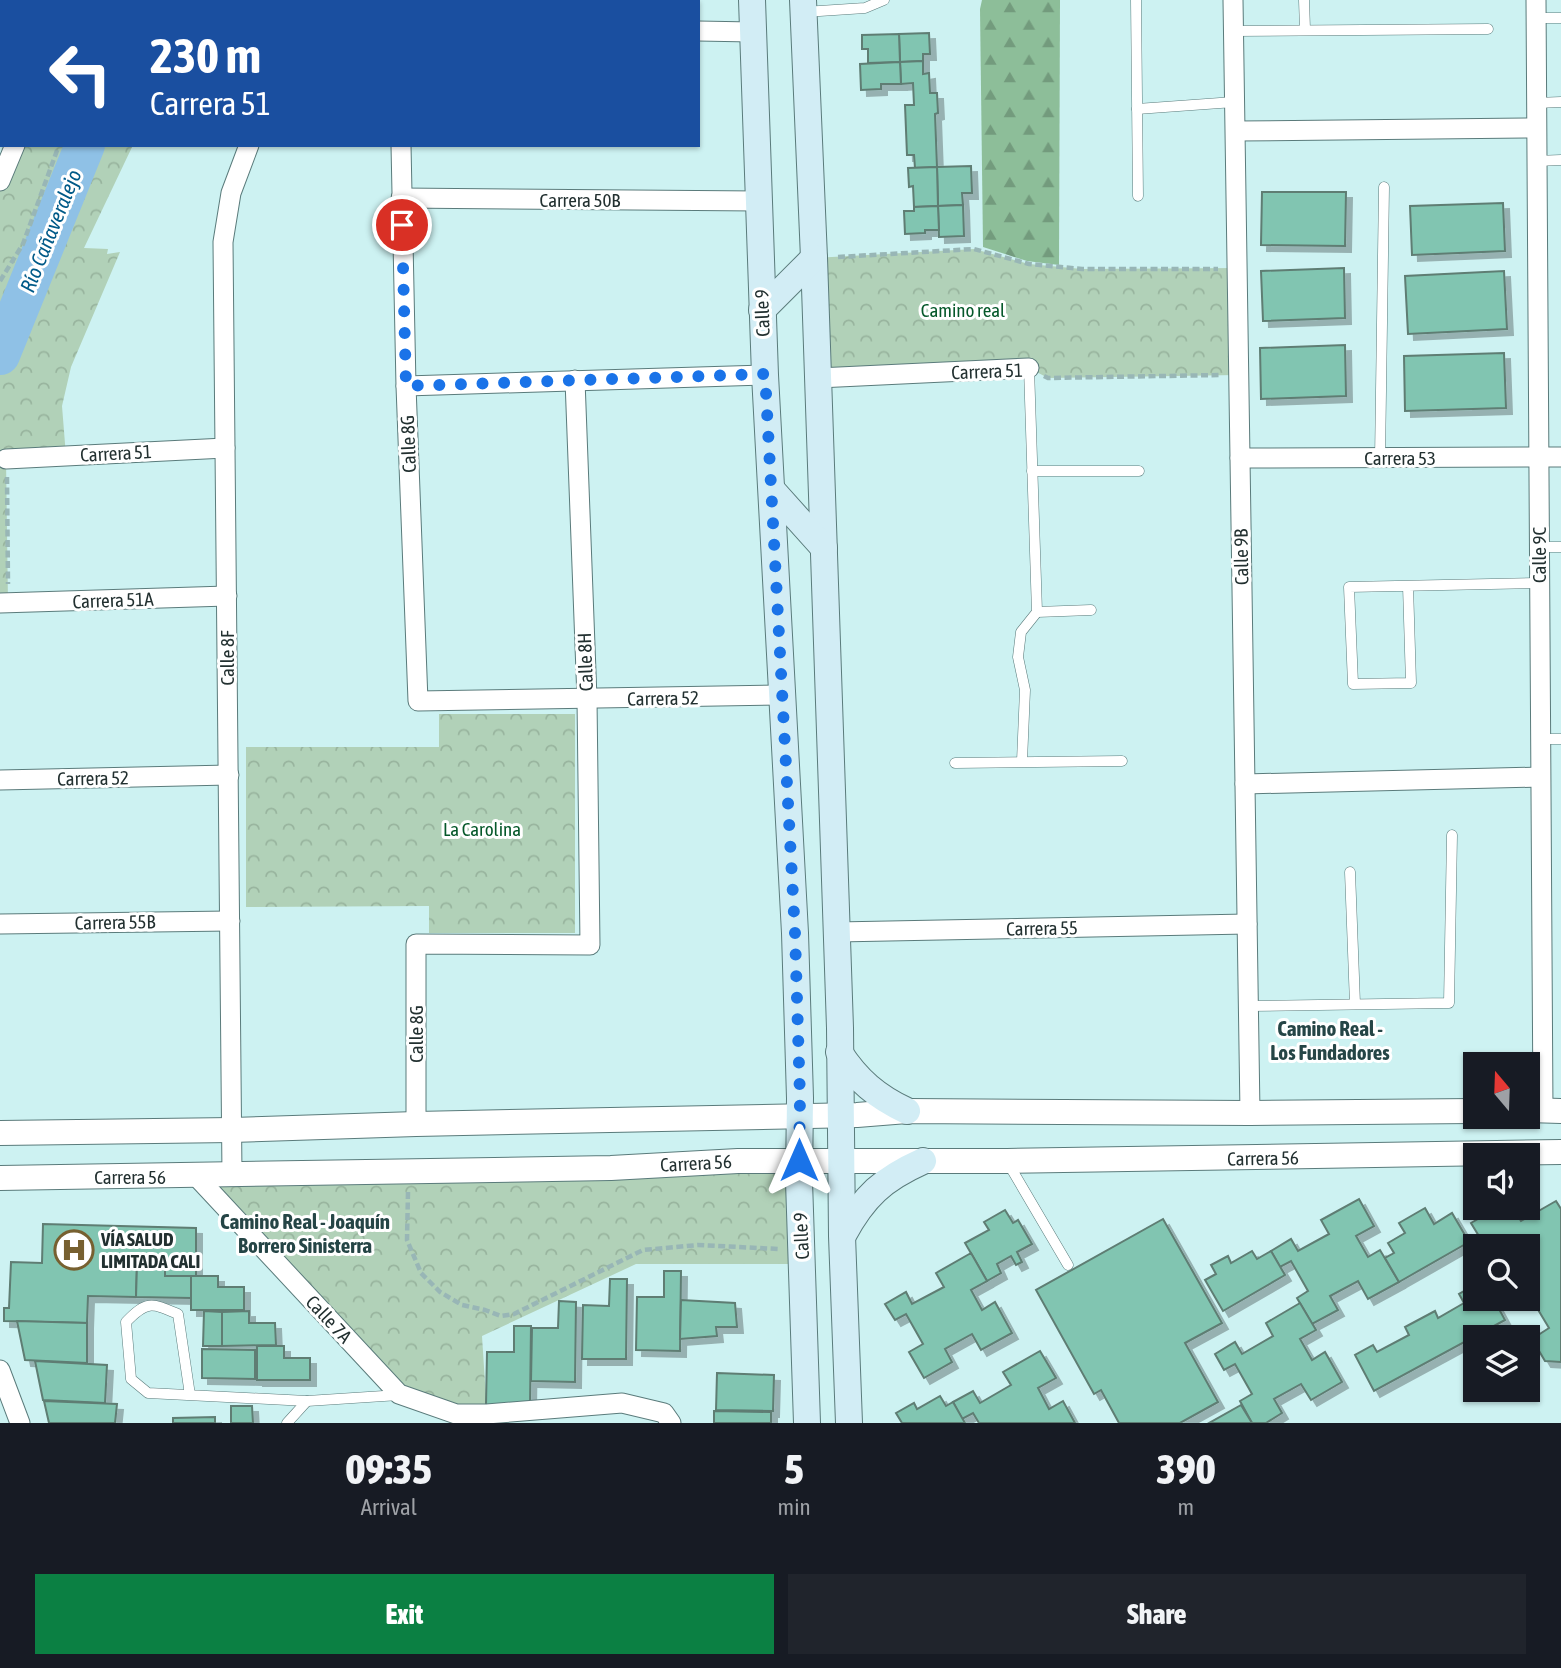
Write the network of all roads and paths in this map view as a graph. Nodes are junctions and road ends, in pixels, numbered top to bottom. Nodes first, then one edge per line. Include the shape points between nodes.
1 (752, 0) edge
2 (884, 0) edge
3 (1136, 0) edge
4 (1233, 0) edge
5 (1304, 0) edge
6 (804, 6) edge
7 (1536, 9) edge
8 (1561, 18) edge
9 (1305, 29) junction
10 (1488, 29) dead end
11 (1233, 31) junction
12 (700, 32) edge
13 (752, 32) junction
14 (1234, 102) junction
15 (1561, 102) edge
16 (1536, 103) junction
17 (1138, 109) junction
18 (1536, 128) junction
19 (1236, 131) junction
20 (14, 147) edge
21 (58, 147) edge
22 (248, 147) edge
23 (401, 147) edge
24 (1561, 160) edge
25 (1536, 161) junction
26 (0, 181) edge
27 (1384, 187) dead end
28 (1138, 196) dead end
29 (401, 198) junction
30 (758, 201) junction
31 (814, 258) junction
32 (1237, 268) junction
33 (0, 281) edge
34 (762, 310) junction
35 (1029, 368) junction
36 (765, 374) junction
37 (1238, 375) junction
38 (818, 378) junction
39 (575, 380) junction
40 (406, 386) junction
41 (225, 448) junction
42 (1561, 457) edge
43 (1240, 458) junction
44 (1380, 458) junction
45 (1540, 458) junction
46 (6, 459) joint
47 (1032, 471) junction
48 (1139, 471) dead end
49 (772, 490) junction
50 (1539, 547) junction
51 (1561, 547) edge
52 (824, 548) junction
53 (1539, 583) junction
54 (1408, 586) junction
55 (227, 596) junction
56 (4, 603) edge
57 (1091, 610) dead end
58 (1037, 612) junction
59 (783, 695) junction
60 (587, 699) junction
61 (418, 701) joint
62 (1540, 739) junction
63 (1561, 739) edge
64 (1022, 761) junction
65 (1122, 761) dead end
66 (955, 763) dead end
67 (229, 775) junction
68 (1540, 777) junction
69 (0, 780) edge
70 (1245, 784) junction
71 (1452, 835) dead end
72 (1350, 872) dead end
73 (230, 921) junction
74 (0, 924) edge
75 (1247, 924) junction
76 (837, 932) junction
77 (416, 944) joint
78 (1355, 1004) junction
79 (1248, 1006) junction
80 (839, 1052) junction
81 (1544, 1110) edge
82 (907, 1111) junction
83 (1463, 1111) edge
84 (1250, 1113) junction
85 (800, 1115) junction
86 (841, 1115) junction
87 (416, 1124) junction
88 (232, 1130) junction
89 (0, 1133) edge
90 (1561, 1152) edge
91 (799, 1160) junction
92 (842, 1161) junction
93 (923, 1161) junction
94 (1007, 1161) junction
95 (232, 1175) junction
96 (197, 1177) junction
97 (0, 1178) edge
98 (407, 1188) dead end
99 (842, 1236) junction
100 (783, 1249) dead end
101 (1068, 1265) dead end
102 (0, 1370) edge
103 (190, 1395) junction
104 (399, 1395) junction
105 (307, 1401) junction
106 (20, 1423) edge
107 (287, 1423) edge
108 (671, 1423) edge
109 (807, 1423) edge
110 (849, 1423) edge

1 - 13 main road, Calle 9
2 - 6 lane via 865,8
3 - 17 lane
4 - 11 street, Calle 9B
5 - 9 lane
6 - 31 main road
7 - 8 lane
7 - 16 street, Calle 9C
9 - 10 lane
9 - 11 lane
11 - 14 street, Calle 9B
12 - 13 street
13 - 30 main road, Calle 9
14 - 17 lane
14 - 19 street, Calle 9B
15 - 16 lane
16 - 18 street, Calle 9C
17 - 28 lane
18 - 19 street
18 - 25 street, Calle 9C
19 - 32 street, Calle 9B
20 - 26 street
21 - 33 path via 23,244
22 - 41 street, Calle 8F via 231,193 223,242
23 - 29 street, Calle 8G
24 - 25 lane
25 - 45 street, Calle 9C
27 - 44 lane
29 - 30 street, Carrera 50B
29 - 40 street, Calle 8G
30 - 34 main road, Calle 9
31 - 32 path via 974,249 1029,264 1082,269
31 - 34 main road
31 - 38 main road
32 - 37 street, Calle 9B
34 - 36 main road, Calle 9
35 - 37 path, Carrera 51 via 1048,378
35 - 38 street, Carrera 51
35 - 47 lane
36 - 39 street
36 - 49 main road, Calle 9
37 - 43 street, Calle 9B
38 - 52 main road
39 - 40 street
39 - 60 street, Calle 8H
40 - 61 street, Calle 8G
41 - 46 street, Carrera 51
41 - 55 street, Calle 8F
42 - 45 street, Carrera 53
43 - 44 street, Carrera 53
43 - 70 street, Calle 9B
44 - 45 street, Carrera 53
45 - 50 street, Calle 9C
46 - 56 path
47 - 48 lane
47 - 58 lane
49 - 52 main road
49 - 59 main road, Calle 9
50 - 51 lane
50 - 53 street, Calle 9C
52 - 76 main road
53 - 54 lane
53 - 62 street, Calle 9C
54 - 54 lane via 1411,683 1353,684 1349,587
55 - 56 street, Carrera 51A
55 - 67 street, Calle 8F
57 - 58 lane
58 - 64 lane via 1021,632 1018,657 1025,690
59 - 60 street, Carrera 52
59 - 85 main road, Calle 9
60 - 61 street, Carrera 52
60 - 77 street, Calle 8H via 590,945
62 - 63 lane
62 - 68 street, Calle 9C
64 - 65 lane
64 - 66 lane
67 - 69 street, Carrera 52
67 - 73 street, Calle 8F
68 - 70 street
68 - 81 street, Calle 9C
70 - 75 street, Calle 9B
71 - 78 lane via 1449,1003
72 - 78 lane
73 - 74 street, Carrera 55B
73 - 88 street, Calle 8F
75 - 76 street, Carrera 55
75 - 79 street, Calle 9B
76 - 80 main road
77 - 87 street, Calle 8G
78 - 79 lane
79 - 84 street, Calle 9B
80 - 82 main road via 867,1087
80 - 86 main road
82 - 84 street
82 - 86 street
83 - 84 street
85 - 86 street
85 - 87 street
85 - 91 main road, Calle 9
86 - 92 main road
87 - 88 street
88 - 89 street
88 - 95 street, Calle 8F
90 - 94 street, Carrera 56
91 - 92 street, Carrera 56
91 - 95 street, Carrera 56
91 - 109 main road, Calle 9
92 - 93 street, Carrera 56
92 - 99 main road
93 - 94 street, Carrera 56
93 - 99 main road via 874,1189
94 - 101 lane
95 - 96 street, Carrera 56
96 - 97 street, Carrera 56
96 - 104 street, Calle 7A
98 - 100 path via 407,1240 421,1273 462,1305 501,1316 514,1314 643,1250 698,1245
99 - 110 main road
102 - 106 street
103 - 103 lane via 148,1393 131,1379 126,1322 140,1307 155,1304 178,1314
103 - 105 lane
104 - 105 lane
104 - 108 street, Calle 7A via 456,1414 622,1403 664,1413
105 - 107 lane

